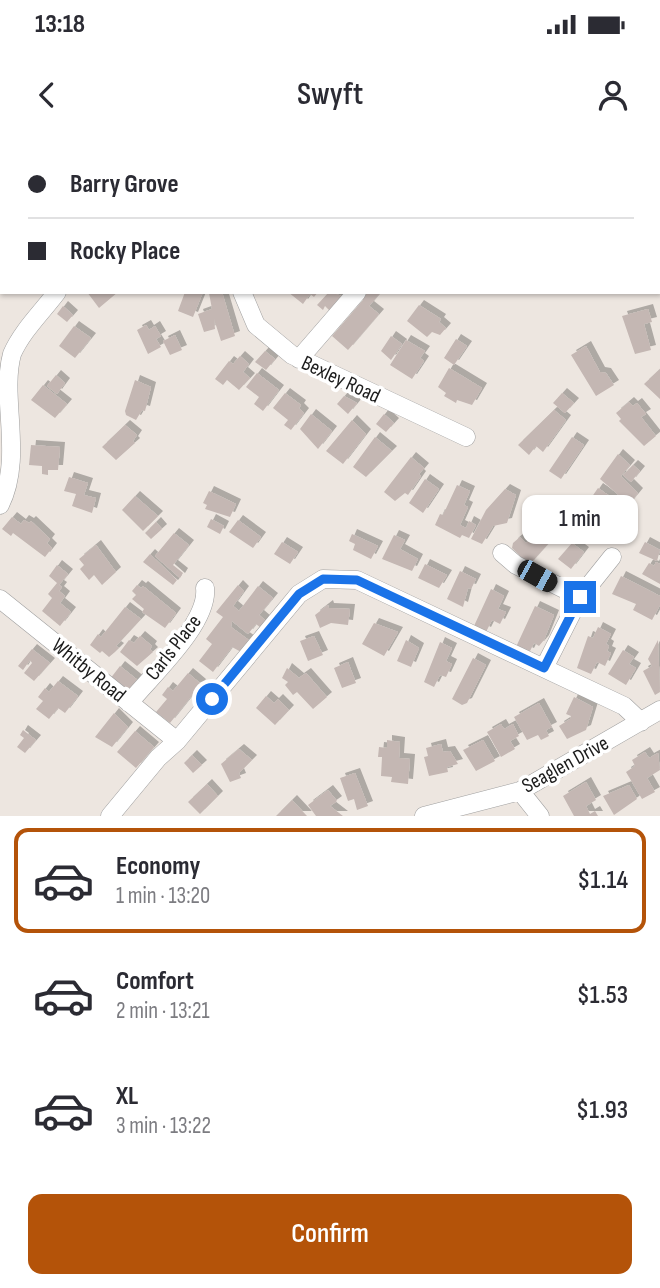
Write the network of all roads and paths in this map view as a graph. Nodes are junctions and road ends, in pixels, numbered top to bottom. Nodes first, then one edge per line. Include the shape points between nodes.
1 (55, 294) edge
2 (243, 294) edge
3 (355, 294) edge
4 (299, 359) junction
5 (466, 438) dead end
6 (0, 505) edge
7 (502, 553) dead end
8 (612, 557) dead end
9 (205, 588) dead end
10 (580, 597) junction
11 (0, 599) edge
12 (544, 668) junction
13 (129, 703) junction
14 (660, 710) edge
15 (640, 722) junction
16 (177, 741) junction
17 (520, 791) junction
18 (110, 816) edge
19 (424, 816) edge
20 (540, 816) edge

1 - 6 street via 23,335 6,373 10,468
2 - 4 street, Bexley Road via 256,325
3 - 4 street
4 - 5 street, Bexley Road
7 - 10 street via 516,565
8 - 10 street
9 - 13 street, Carls Place via 207,600 195,624
10 - 12 street
11 - 13 street, Whitby Road
12 - 15 street via 624,706
12 - 16 street via 357,580 323,579 299,594
13 - 16 street, Whitby Road
14 - 15 street, Seaglen Drive
15 - 17 street, Seaglen Drive
16 - 18 street
17 - 19 street, Seaglen Drive
17 - 20 street

